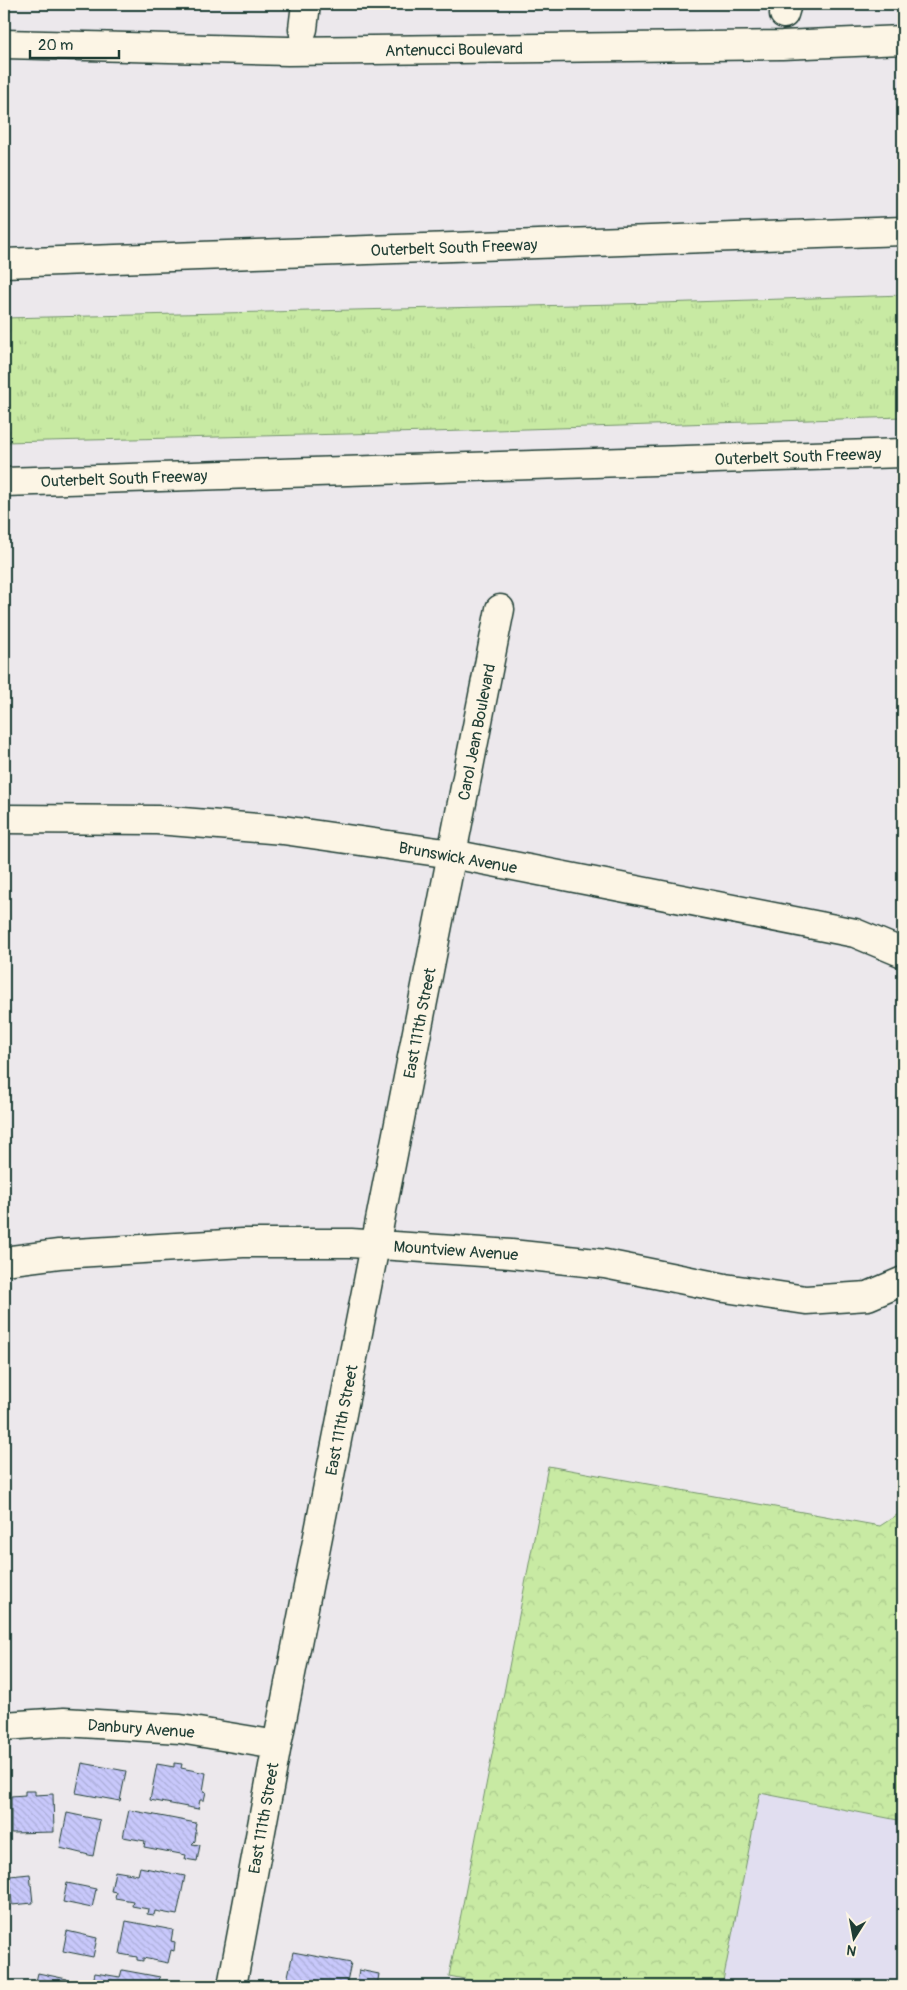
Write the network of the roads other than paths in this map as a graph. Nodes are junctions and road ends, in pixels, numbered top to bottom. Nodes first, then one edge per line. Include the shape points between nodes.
1 (903, 40) edge
2 (4, 44) edge
3 (903, 231) edge
4 (4, 263) edge
5 (903, 453) edge
6 (4, 482) edge
7 (500, 609) dead end
8 (4, 819) edge
9 (452, 854) junction
10 (903, 953) edge
11 (376, 1245) junction
12 (4, 1261) edge
13 (903, 1281) edge
14 (4, 1726) edge
15 (277, 1745) junction
16 (232, 1986) edge

1 - 2 main road, Antenucci Boulevard via 782,45 288,52
3 - 4 main road, Outerbelt South Freeway
5 - 6 main road, Outerbelt South Freeway
7 - 9 main road, Carol Jean Boulevard
8 - 9 main road, Brunswick Avenue via 157,820 283,830
9 - 10 main road, Brunswick Avenue via 854,933
9 - 11 main road, East 111th Street
11 - 12 main road, Mountview Avenue via 244,1242 59,1254
11 - 13 main road, Mountview Avenue via 605,1264 806,1300 868,1296
11 - 15 main road, East 111th Street
14 - 15 main road, Danbury Avenue via 64,1722 180,1728
15 - 16 main road, East 111th Street

